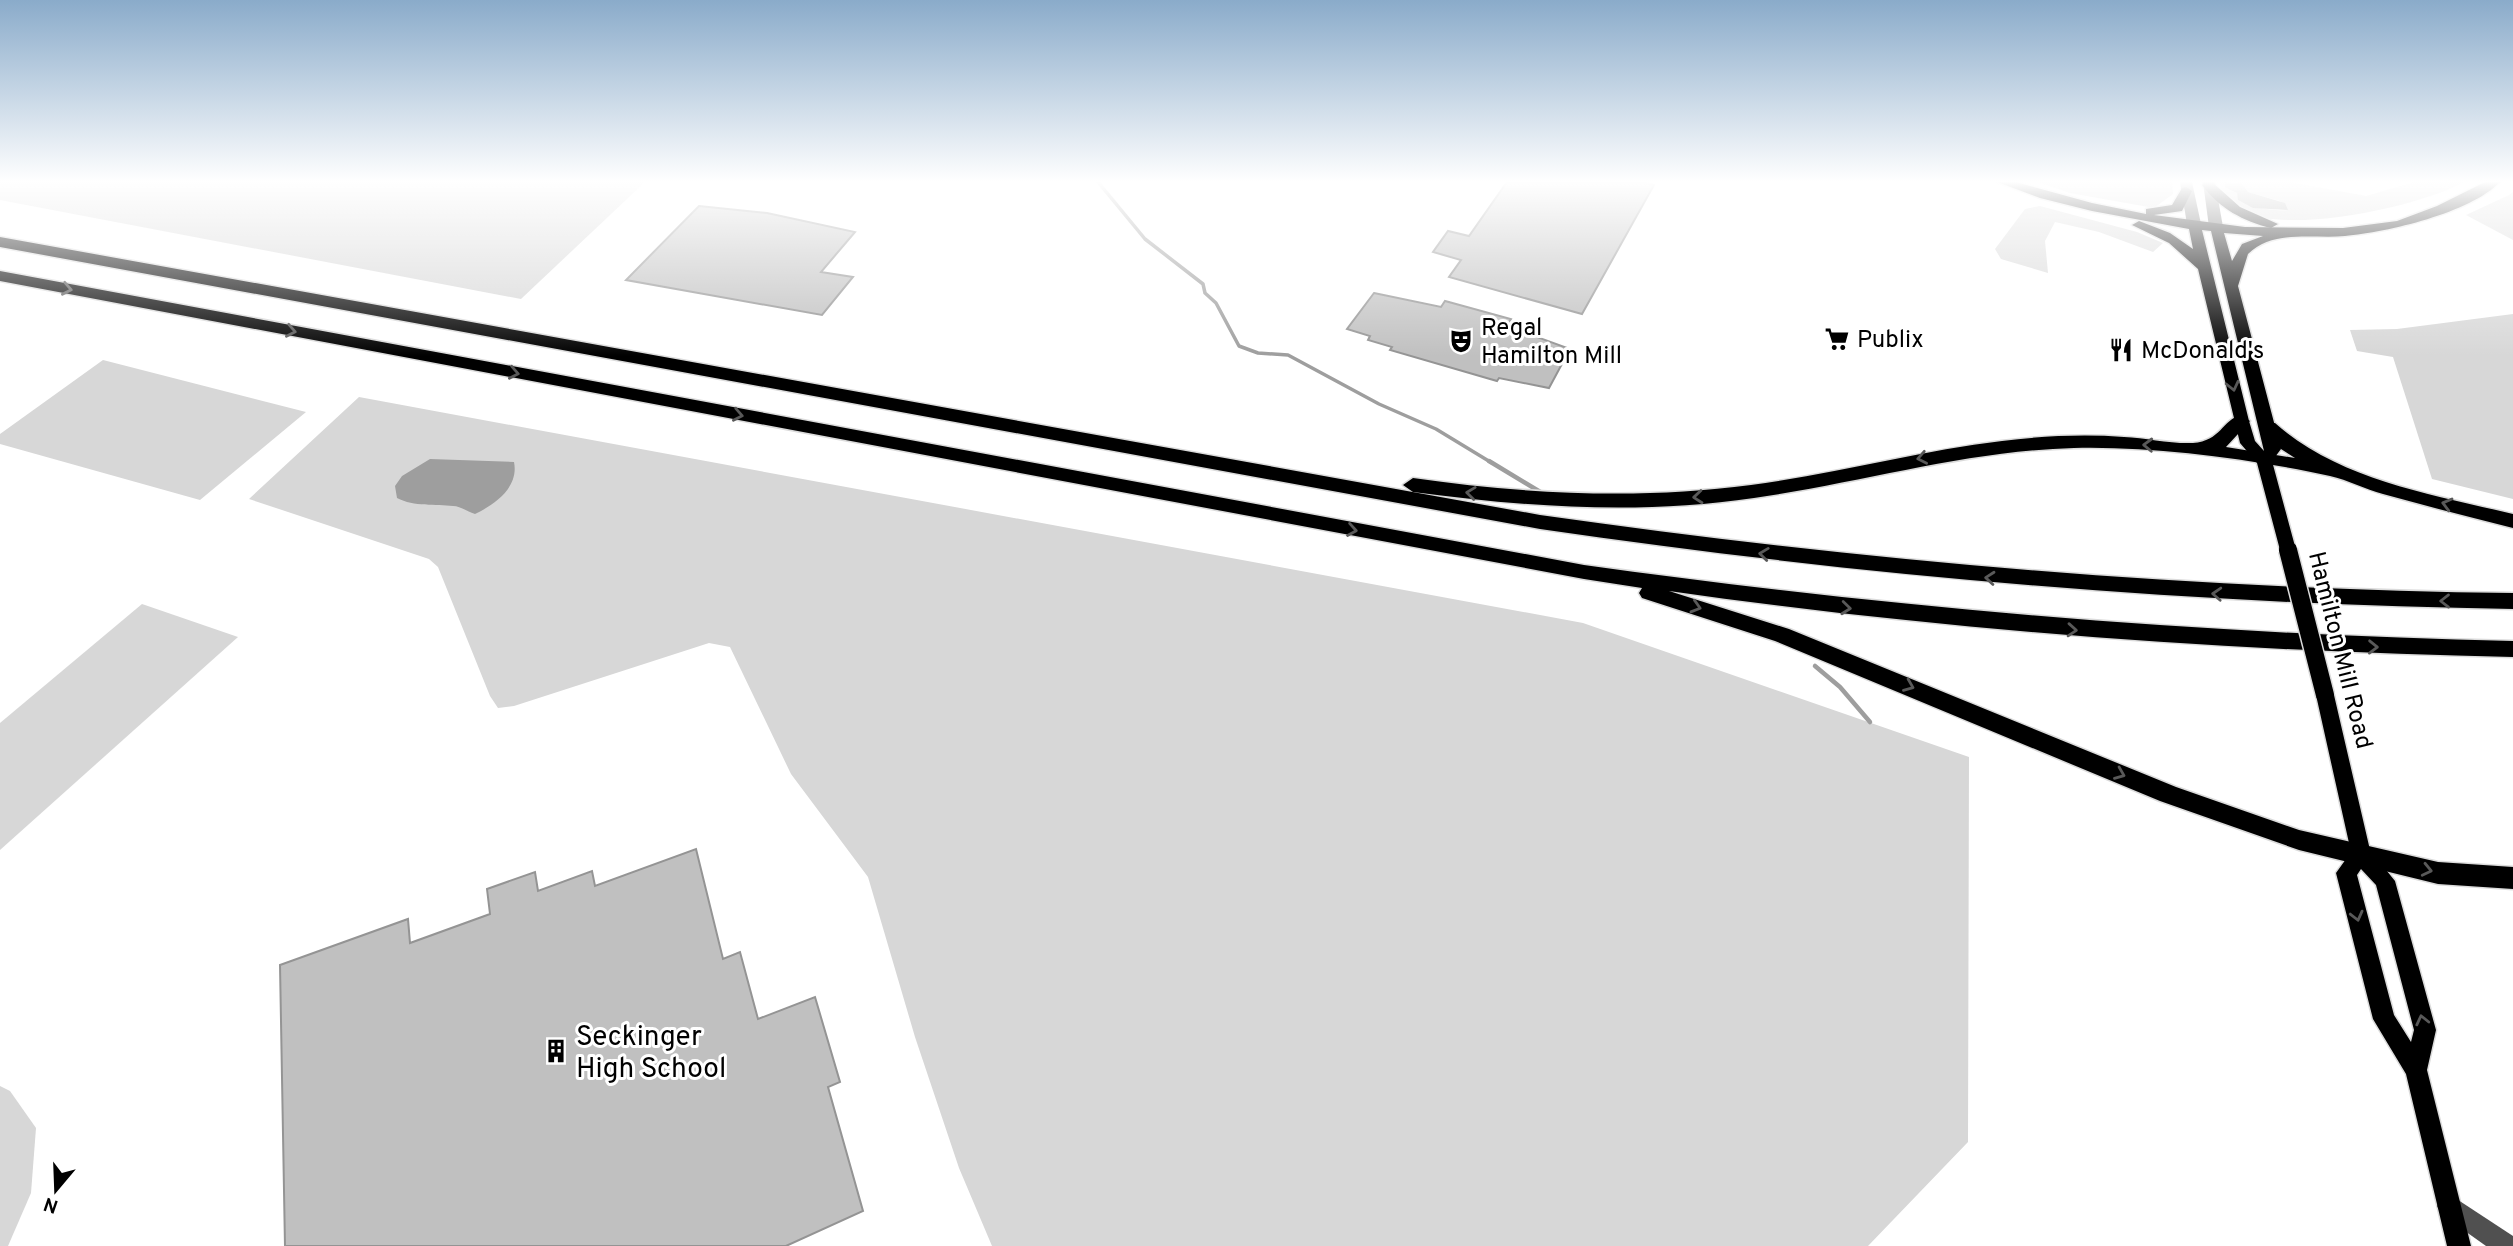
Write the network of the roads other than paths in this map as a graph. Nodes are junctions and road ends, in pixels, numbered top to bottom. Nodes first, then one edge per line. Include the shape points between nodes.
1 (2174, 240) edge
2 (2198, 240) edge
3 (2219, 240) edge
4 (2262, 240) edge
5 (0, 242) edge
6 (2206, 271) junction
7 (0, 276) edge
8 (2231, 286) junction
9 (2241, 421) junction
10 (2268, 427) junction
11 (1126, 447) junction
12 (2189, 449) junction
13 (2264, 461) junction
14 (2335, 470) junction
15 (2513, 521) edge
16 (1584, 572) junction
17 (2513, 601) edge
18 (2513, 649) edge
19 (2361, 854) junction
20 (2513, 878) edge
21 (2416, 1070) junction
22 (2449, 1206) junction
23 (2459, 1246) edge
24 (2507, 1246) edge

1 - 6 main road
2 - 6 main road, Hamilton Mill Road
3 - 8 main road, Hamilton Mill Road
4 - 8 main road via 2241,249
5 - 11 highway
6 -> 9 main road, Hamilton Mill Road
7 -> 16 highway
8 - 10 main road, Hamilton Mill Road
9 - 12 highway via 2222,442
9 - 13 main road, Hamilton Mill Road via 2248,443
10 - 13 main road, Hamilton Mill Road via 2273,449
10 - 14 highway via 2300,454
12 -> 11 highway via 2044,443 1961,451 1751,492 1652,501 1569,502 1470,494
17 -> 11 highway via 2267,597 1885,569 1540,522
12 - 13 highway
13 - 14 highway
13 - 19 main road, Hamilton Mill Road, bridge
15 -> 14 highway
16 -> 18 highway via 1810,604 2051,628 2348,646
16 -> 19 highway via 1782,635 2168,794 2299,840
19 -> 20 highway via 2438,873
21 -> 19 main road, Hamilton Mill Road via 2425,1030 2385,881
19 -> 21 main road, Hamilton Mill Road via 2346,873 2384,1019
21 - 22 main road, Hamilton Mill Road
22 - 23 main road, Hamilton Mill Road
22 - 24 street

